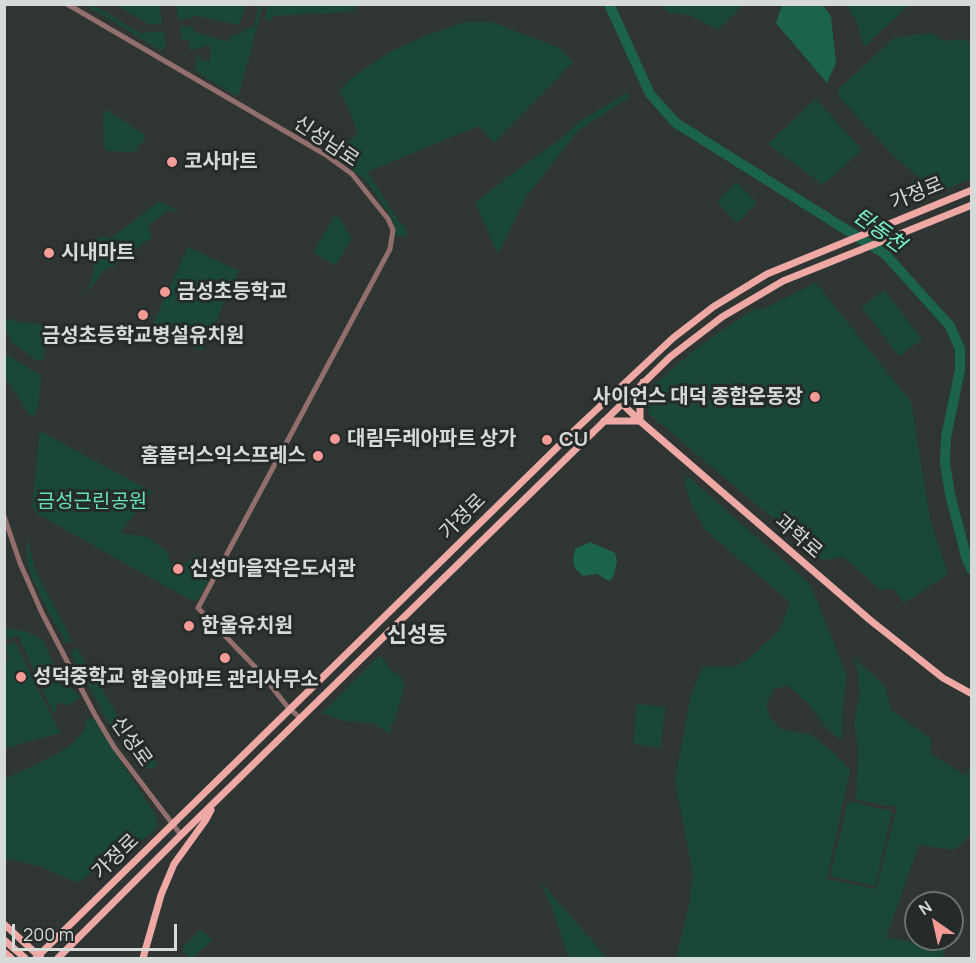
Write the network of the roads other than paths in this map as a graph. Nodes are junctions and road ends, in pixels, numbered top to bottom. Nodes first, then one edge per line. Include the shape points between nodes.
1 (67, 4) edge
2 (75, 7) edge
3 (972, 190) edge
4 (972, 205) edge
5 (644, 382) junction
6 (612, 394) junction
7 (621, 404) junction
8 (603, 421) junction
9 (640, 421) junction
10 (4, 516) edge
11 (972, 694) edge
12 (291, 709) junction
13 (301, 719) junction
14 (213, 805) junction
15 (173, 825) junction
16 (181, 835) junction
17 (4, 924) edge
18 (4, 939) edge
19 (4, 952) edge
20 (11, 958) edge
21 (25, 958) edge
22 (39, 958) edge
23 (58, 958) edge
24 (143, 958) edge

1 - 2 street, 신성남로
2 - 12 street, 신성남로 via 326,155 352,174 393,230 390,249 198,608
3 - 6 main road, 가정로 via 767,274 713,307
4 - 5 main road, 가정로 via 783,281 722,317
5 - 7 main road, 가정로
5 - 9 main road
6 - 7 main road, 과학로
6 - 12 main road, 가정로
7 - 8 main road, 가정로
7 - 9 main road, 과학로
8 - 9 main road
8 - 13 main road, 가정로
9 - 11 main road, 과학로 via 902,647
10 - 15 street, 신성로 via 42,613 95,716
12 - 13 street
12 - 15 main road, 가정로
13 - 14 main road, 가정로
14 - 16 main road, 가정로
14 - 24 main road via 174,864
15 - 16 street, 신성로
15 - 22 main road, 가정로
16 - 23 main road, 가정로
17 - 22 main road
18 - 21 main road
19 - 20 main road

